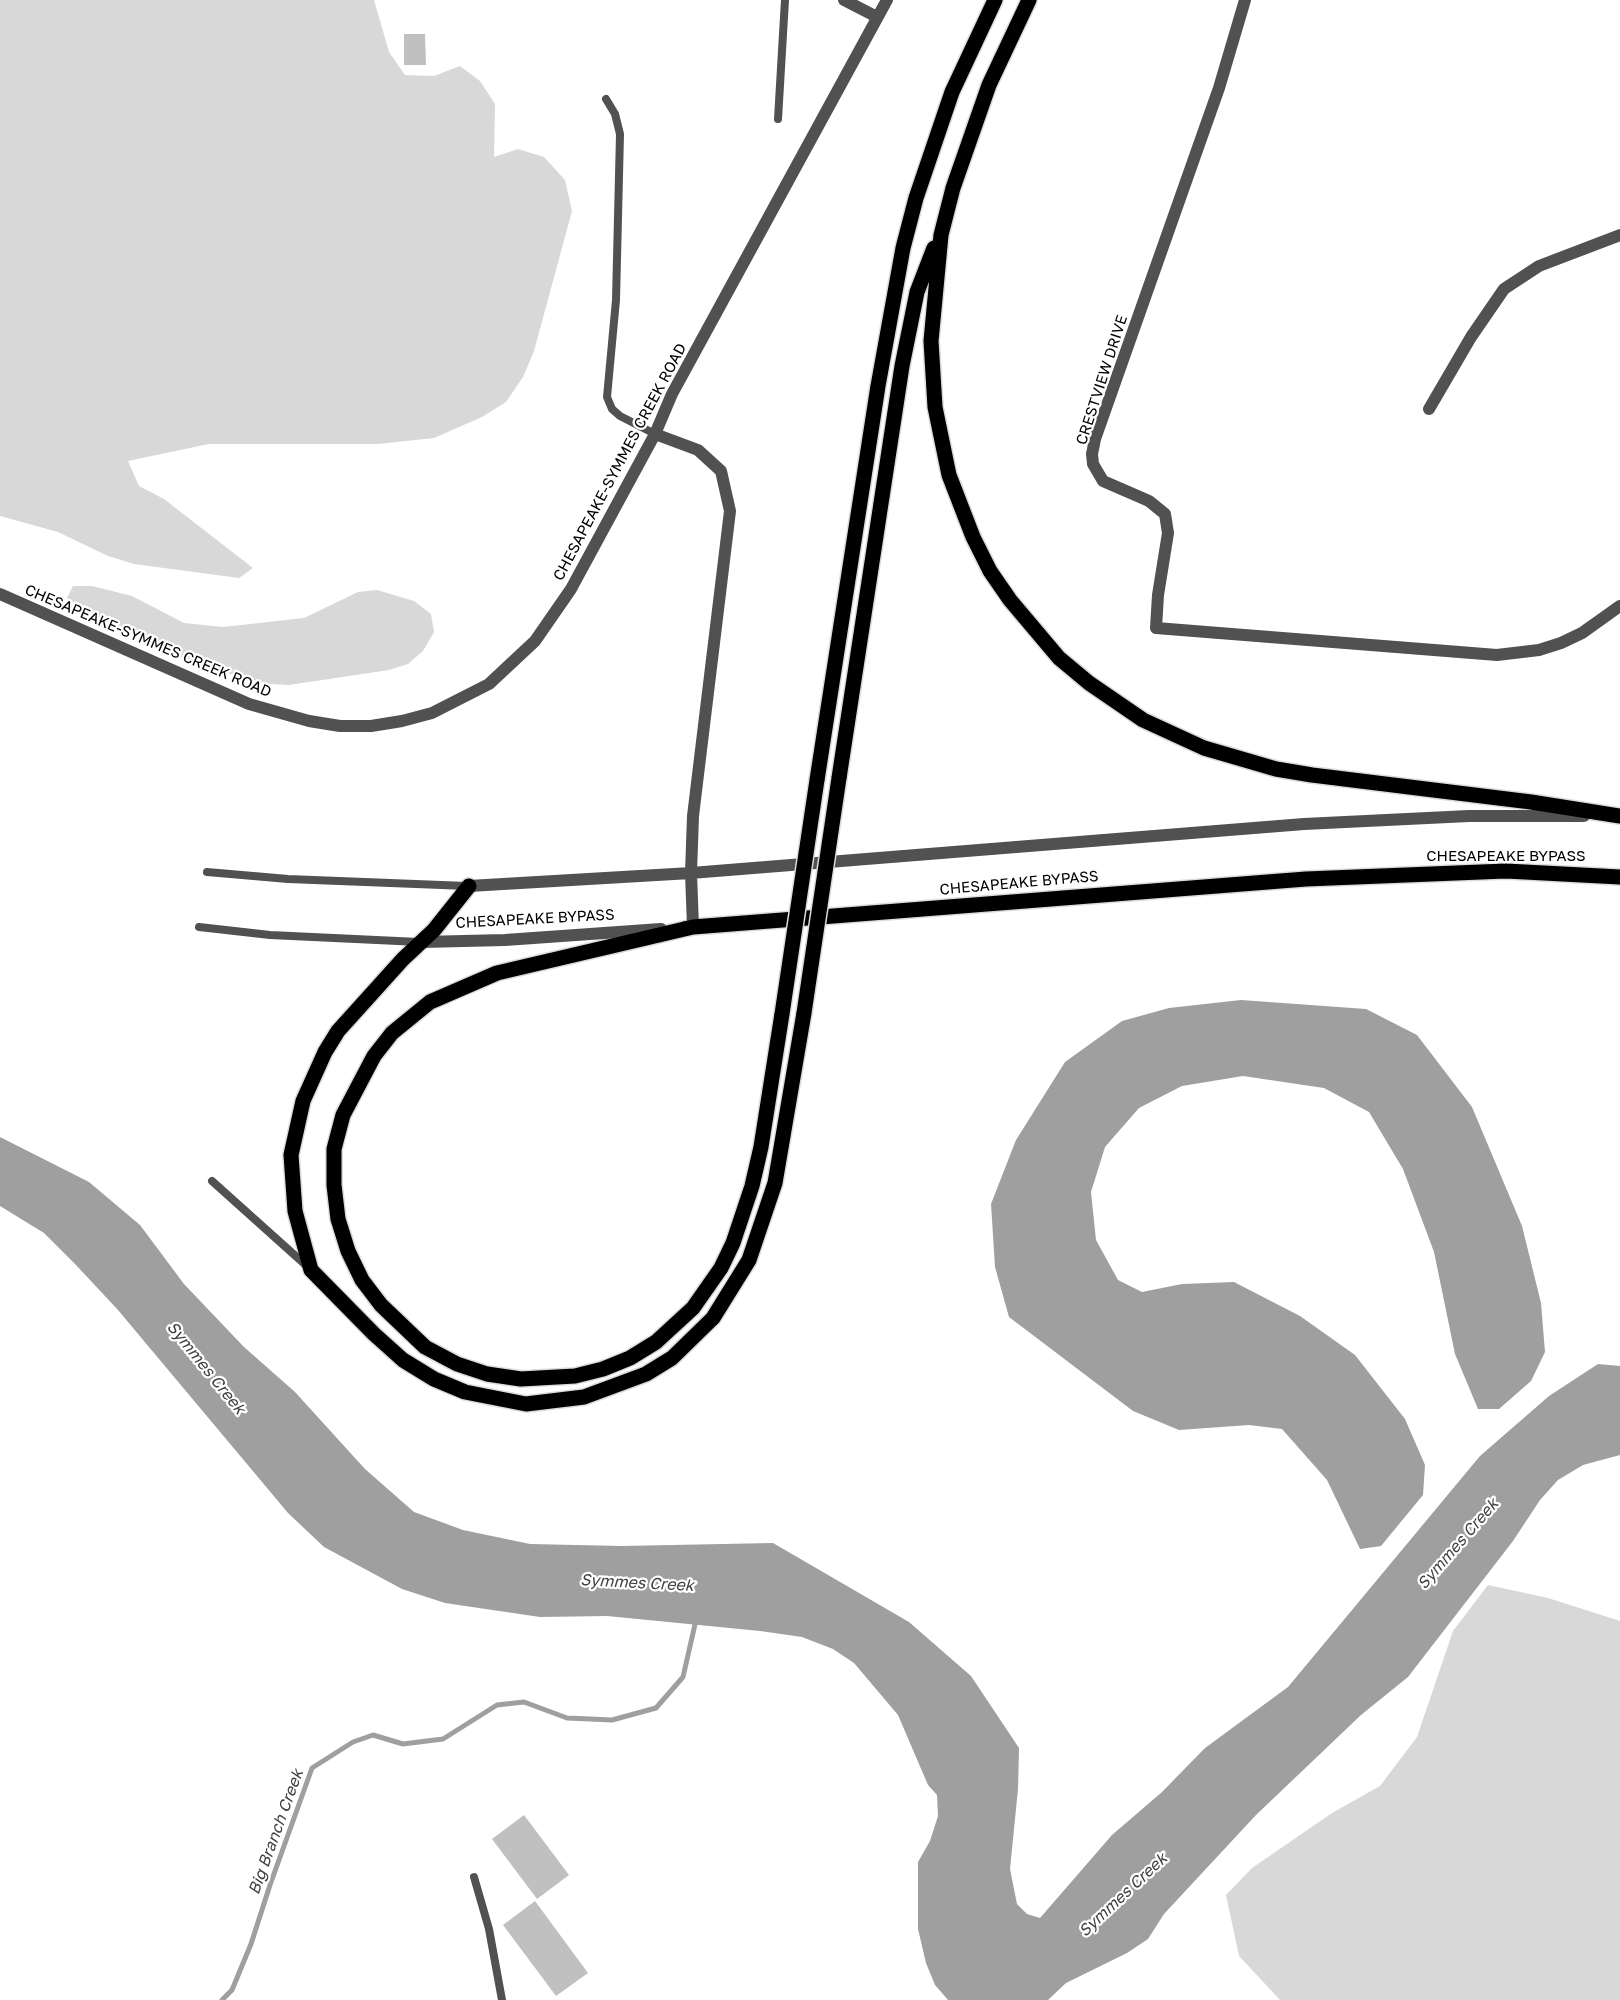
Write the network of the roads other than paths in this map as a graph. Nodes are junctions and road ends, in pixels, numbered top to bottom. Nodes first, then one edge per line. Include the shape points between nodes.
1 (785, 0) edge
2 (844, 0) edge
3 (887, 0) edge
4 (995, 0) edge
5 (1029, 0) edge
6 (1245, 0) edge
7 (877, 18) junction
8 (606, 99) dead end
9 (778, 118) dead end
10 (940, 235) junction
11 (1620, 235) edge
12 (1429, 409) dead end
13 (655, 434) junction
14 (0, 594) edge
15 (1620, 606) edge
16 (1619, 816) edge
17 (207, 872) dead end
18 (691, 873) junction
19 (1620, 877) edge
20 (469, 886) junction
21 (199, 927) dead end
22 (693, 927) junction
23 (422, 942) junction
24 (212, 1181) dead end
25 (311, 1270) junction
26 (474, 1877) dead end
27 (502, 2000) edge

1 - 9 lane
2 - 7 street
3 - 7 street, CHESAPEAKE-SYMMES CREEK ROAD
4 - 22 main road, bridge via 952,92 903,248 878,386 761,1147 743,1217 721,1268 693,1308 676,1326 630,1358 603,1370 550,1379 521,1379 487,1374 425,1347 402,1328 362,1280 338,1219 334,1149 343,1115 374,1056 412,1016 452,991 526,965
5 - 10 main road via 969,138
6 - 15 street, CRESTVIEW DRIVE via 1219,88 1092,454 1102,481 1149,501 1166,514 1168,533 1156,628 1497,655 1561,643
7 - 13 street, CHESAPEAKE-SYMMES CREEK ROAD via 678,384
8 - 13 lane via 620,134 616,300 607,397 620,416
10 - 16 main road via 932,304 932,372 940,439 949,475 990,571 1031,627 1074,670 1143,720 1238,759 1312,775
10 - 25 main road, bridge via 918,292 902,366 775,1183 749,1260 734,1289 702,1332 646,1374 617,1387 558,1402 526,1404 465,1392 403,1360
11 - 12 street via 1539,266 1504,290 1477,327
13 - 14 street, CHESAPEAKE-SYMMES CREEK ROAD via 571,589 535,641 489,684 432,713 402,722 340,726 249,704
13 - 18 street via 698,450 721,471 730,511 693,816
16 - 18 street via 1469,816 1316,823
17 - 20 lane
18 - 20 street
18 - 22 street
19 - 22 main road, CHESAPEAKE BYPASS via 1506,871 1329,878
20 - 23 main road
21 - 23 lane via 270,935
22 - 23 street, CHESAPEAKE BYPASS
23 - 25 main road via 339,1031 316,1068 303,1101 291,1155 292,1182 295,1211
24 - 25 lane
26 - 27 lane via 489,1929

